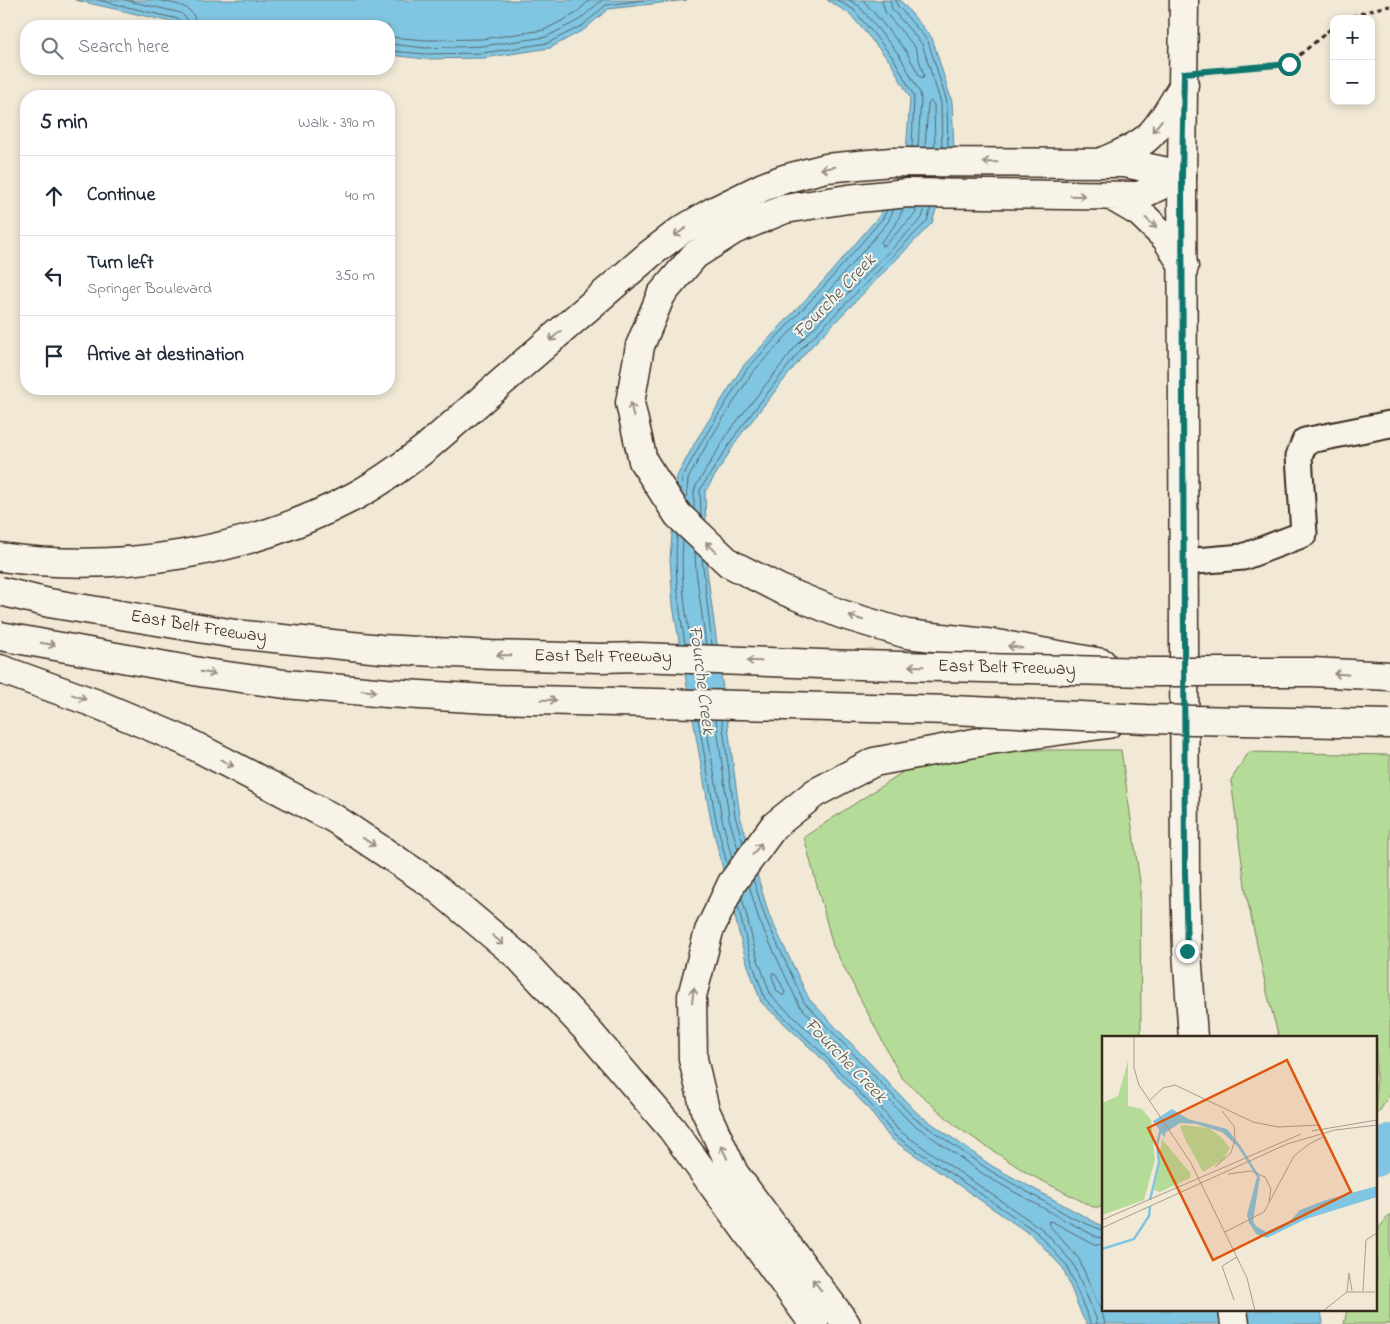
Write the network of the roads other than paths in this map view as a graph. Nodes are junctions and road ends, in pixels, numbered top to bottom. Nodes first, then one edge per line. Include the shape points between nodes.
1 (1184, 0) edge
2 (1184, 79) junction
3 (1100, 163) junction
4 (1182, 176) junction
5 (1111, 196) junction
6 (1184, 267) junction
7 (1390, 424) edge
8 (0, 557) edge
9 (1184, 562) junction
10 (0, 591) edge
11 (0, 636) edge
12 (0, 669) edge
13 (1149, 672) junction
14 (1390, 676) edge
15 (1146, 719) junction
16 (1390, 724) edge
17 (1193, 1036) edge
18 (814, 1324) edge
19 (846, 1324) edge

1 - 2 main road
2 -> 3 main road via 1161,122 1147,138
2 - 4 main road
3 - 4 main road via 1125,163
3 -> 8 main road via 891,162 826,168 784,179 712,212 680,231 427,447 392,474 318,514 239,542 155,559 29,561
4 - 5 main road via 1139,196
4 - 6 main road
5 -> 6 main road via 1140,213 1166,238
13 -> 5 main road, bridge via 1003,645 907,634 841,614 780,590 729,563 678,515 643,461 630,403 640,346 660,295 695,255 734,230 785,209 908,193
6 - 9 main road
7 - 9 lane via 1305,441 1299,456 1304,534 1243,556
9 - 17 main road via 1185,872
13 -> 10 main road, East Belt Freeway, bridge via 491,655 381,649 236,634 49,603
11 -> 15 main road, bridge via 205,673 387,693 488,699 952,710
12 -> 18 main road via 186,741 335,819 432,884 519,957 589,1032 672,1129
14 -> 13 main road, East Belt Freeway, bridge via 1312,672
15 - 16 main road, bridge
19 -> 15 main road, bridge via 734,1173 705,1110 693,1059 692,996 709,931 732,883 774,826 815,793 874,762 990,740

